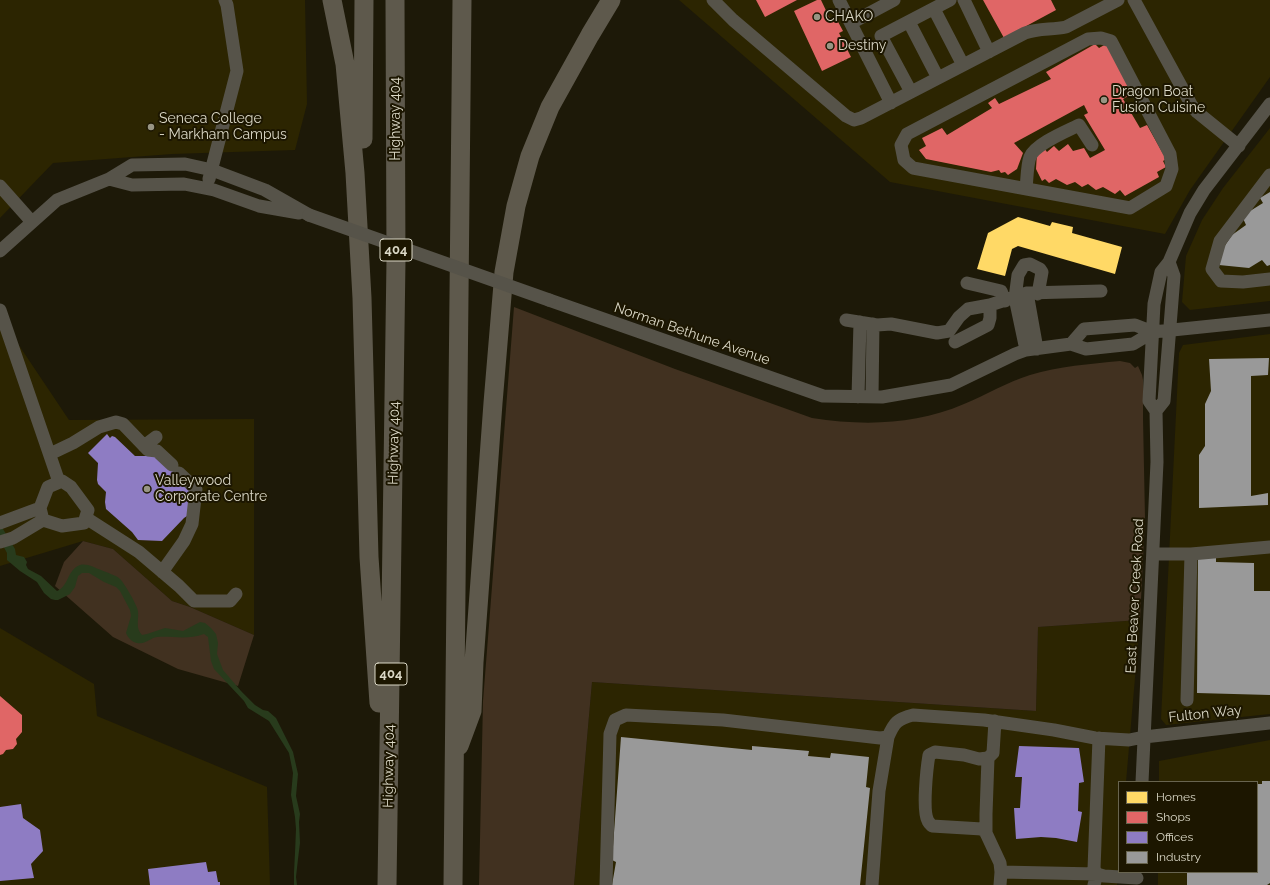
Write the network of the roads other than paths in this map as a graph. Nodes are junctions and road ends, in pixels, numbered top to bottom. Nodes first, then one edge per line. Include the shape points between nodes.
1 (225, 0) edge
2 (332, 0) edge
3 (364, 0) edge
4 (395, 0) edge
5 (462, 0) edge
6 (611, 0) edge
7 (713, 0) edge
8 (839, 0) edge
9 (894, 0) edge
10 (950, 0) edge
11 (964, 0) edge
12 (1118, 0) edge
13 (1134, 0) edge
14 (934, 9) junction
15 (909, 22) junction
16 (851, 23) junction
17 (989, 52) junction
18 (963, 66) junction
19 (938, 78) junction
20 (911, 92) junction
21 (891, 103) junction
22 (1270, 104) edge
23 (1092, 145) dead end
24 (1239, 146) junction
25 (212, 170) junction
26 (1270, 175) edge
27 (109, 179) junction
28 (0, 186) edge
29 (207, 188) junction
30 (1026, 189) junction
31 (309, 215) junction
32 (32, 222) junction
33 (0, 251) edge
34 (1169, 262) junction
35 (1270, 279) edge
36 (967, 283) dead end
37 (1101, 291) dead end
38 (1021, 296) junction
39 (362, 298) junction
40 (990, 305) junction
41 (0, 310) edge
42 (846, 320) dead end
43 (1270, 320) edge
44 (867, 323) junction
45 (1170, 330) junction
46 (1152, 332) junction
47 (956, 342) dead end
48 (1072, 344) junction
49 (1032, 350) junction
50 (858, 397) junction
51 (872, 397) junction
52 (1156, 411) junction
53 (156, 438) dead end
54 (144, 446) junction
55 (50, 454) junction
56 (59, 482) junction
57 (41, 514) junction
58 (86, 518) junction
59 (0, 524) edge
60 (0, 542) edge
61 (1270, 546) edge
62 (1153, 554) junction
63 (1191, 554) junction
64 (162, 572) junction
65 (236, 594) dead end
66 (1187, 700) dead end
67 (995, 721) junction
68 (1270, 723) edge
69 (888, 737) junction
70 (1144, 737) junction
71 (1099, 738) junction
72 (988, 758) junction
73 (454, 759) junction
74 (1142, 781) edge
75 (986, 833) junction
76 (388, 846) junction
77 (1001, 872) junction
78 (1137, 878) edge
79 (1096, 879) edge
80 (387, 885) edge
81 (453, 885) edge
82 (606, 885) edge
83 (872, 885) edge
84 (1000, 885) edge

1 - 25 street via 237,70
2 - 39 highway via 345,64 355,173
3 - 39 highway
4 - 76 highway, Highway 404 / 404 via 396,260
5 - 73 highway
6 - 73 highway via 550,107 530,156 516,206 504,272 472,711
7 - 21 street via 846,116 854,120 861,118
8 - 16 street
9 - 16 street
10 - 14 street
11 - 17 street
12 - 17 street via 1066,27 1033,30
13 - 24 street via 1192,106
14 - 15 street
14 - 18 street
15 - 19 street
15 - 20 street via 881,36
16 - 21 street
17 - 18 street
18 - 19 street
19 - 20 street
20 - 21 street
22 - 24 street, East Beaver Creek Road
23 - 30 street via 1080,125 1034,150 1030,158
24 - 34 street, East Beaver Creek Road via 1204,190 1190,213
25 - 27 street, Norman Bethune Avenue via 185,164 132,165
25 - 29 street
25 - 31 street, Norman Bethune Avenue via 265,190
26 - 35 street via 1220,242 1212,269 1221,281
27 - 29 street, Norman Bethune Avenue via 132,185 184,184
27 - 32 street, Norman Bethune Avenue via 57,200
28 - 32 street
29 - 31 street, Norman Bethune Avenue via 259,206
30 - 30 street via 914,168 904,160 901,145 907,134 1088,39 1101,38 1111,41 1170,154 1172,169 1166,186 1130,208
31 - 50 street, Norman Bethune Avenue, bridge via 823,396
32 - 33 street, Norman Bethune Avenue
34 - 45 street, East Beaver Creek Road via 1174,276
34 - 46 street, East Beaver Creek Road via 1161,272 1158,282
36 - 38 street
37 - 38 street
38 - 40 street
38 - 49 street
39 - 76 highway via 369,557
40 - 44 street via 968,309 949,331 937,333 891,324
40 - 47 street via 988,325
41 - 55 street
42 - 44 street
43 - 45 street
44 - 50 street
44 - 51 street
45 - 46 street
45 - 52 street, East Beaver Creek Road via 1164,401
46 - 48 street, Norman Bethune Avenue via 1133,344 1086,349
46 - 48 street via 1135,325 1084,329
46 - 52 street, East Beaver Creek Road via 1149,401
48 - 49 street, Norman Bethune Avenue
49 - 51 street, Norman Bethune Avenue via 1015,354 951,384
50 - 51 street, Norman Bethune Avenue
52 - 62 street, East Beaver Creek Road via 1157,462
53 - 54 street
54 - 55 street via 123,424 116,422 99,427
54 - 64 street via 148,450 157,451 196,489 192,524 184,541
55 - 56 street
56 - 57 street via 48,487
56 - 58 street via 62,481 71,487 88,510
57 - 58 street via 62,526 84,523
57 - 59 street
57 - 60 street via 13,538
58 - 64 street via 138,552
61 - 63 street
62 - 63 street
62 - 70 street, East Beaver Creek Road
63 - 66 street
64 - 65 street via 194,601 230,601
67 - 69 street, Fulton Way via 913,715 902,717 893,724
67 - 71 street, Fulton Way
67 - 72 street via 992,753
68 - 70 street, Fulton Way
69 - 82 street via 868,738 715,719 626,715 615,720 610,734
69 - 83 street via 879,791
70 - 71 street, Fulton Way via 1129,740
70 - 74 street, East Beaver Creek Road
71 - 79 street via 1094,860
72 - 75 street
72 - 75 street via 979,759 935,752 929,755 926,788 926,813 932,826 982,829
73 - 81 highway
75 - 77 street via 1000,863
76 - 80 highway, Highway 404 / 404
77 - 79 street
77 - 84 street
78 - 79 street via 1104,876

